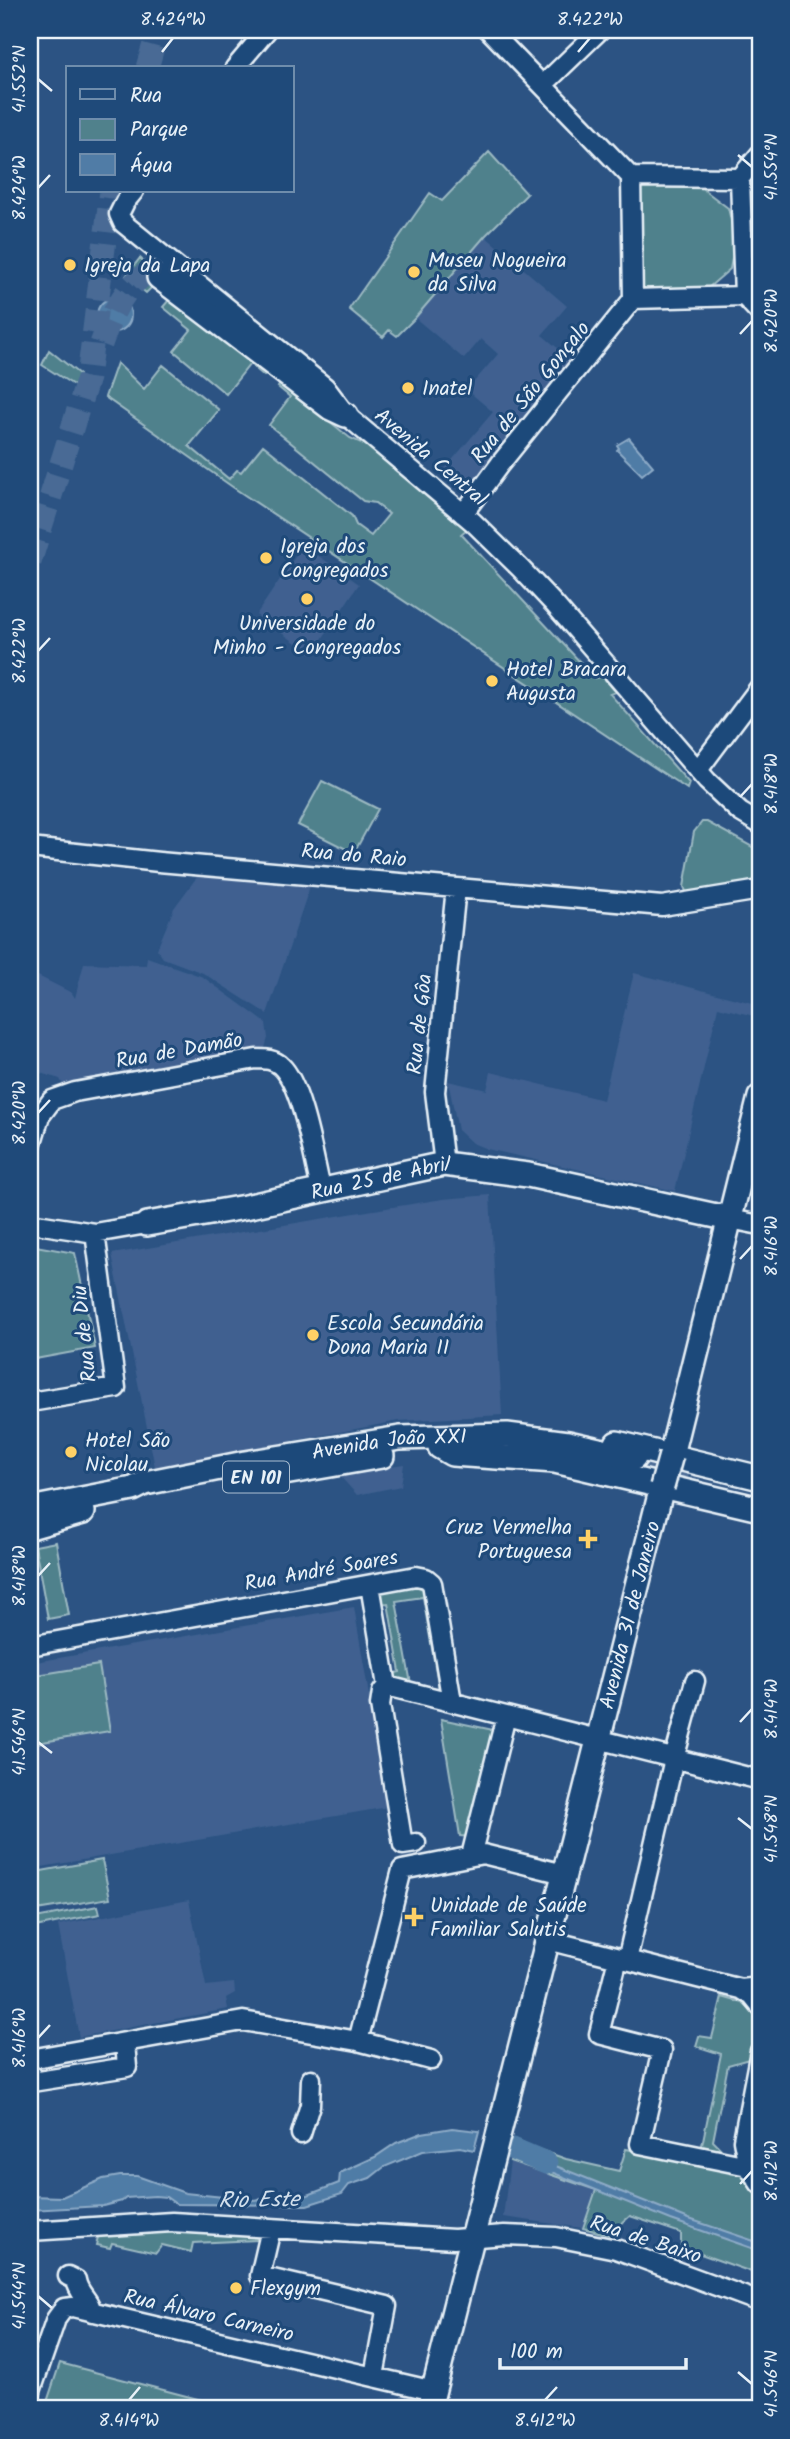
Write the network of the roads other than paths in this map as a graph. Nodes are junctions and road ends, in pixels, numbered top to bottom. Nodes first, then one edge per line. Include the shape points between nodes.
1 (267, 30) edge
2 (489, 30) edge
3 (600, 30) edge
4 (238, 66) edge
5 (543, 85) junction
6 (760, 154) edge
7 (631, 177) junction
8 (740, 178) junction
9 (130, 197) edge
10 (159, 277) dead end
11 (744, 296) junction
12 (633, 299) junction
13 (760, 313) edge
14 (346, 415) junction
15 (463, 514) junction
16 (760, 687) edge
17 (698, 770) junction
18 (760, 824) edge
19 (30, 848) edge
20 (456, 888) junction
21 (760, 890) edge
22 (760, 1097) edge
23 (30, 1149) edge
24 (444, 1164) junction
25 (321, 1189) junction
26 (730, 1219) junction
27 (30, 1223) edge
28 (147, 1224) joint
29 (760, 1225) edge
30 (94, 1233) junction
31 (30, 1402) edge
32 (400, 1438) junction
33 (440, 1447) junction
34 (671, 1455) junction
35 (760, 1478) edge
36 (145, 1483) junction
37 (662, 1487) junction
38 (760, 1489) edge
39 (760, 1497) edge
40 (30, 1499) edge
41 (105, 1503) junction
42 (30, 1509) edge
43 (760, 1509) edge
44 (30, 1516) edge
45 (30, 1527) edge
46 (370, 1585) junction
47 (31, 1641) edge
48 (695, 1681) dead end
49 (387, 1686) junction
50 (452, 1702) junction
51 (480, 1709) junction
52 (530, 1722) junction
53 (504, 1724) junction
54 (597, 1740) junction
55 (674, 1759) junction
56 (760, 1780) edge
57 (416, 1843) dead end
58 (471, 1856) junction
59 (564, 1874) junction
60 (548, 1940) junction
61 (622, 1959) junction
62 (760, 1987) edge
63 (741, 1989) junction
64 (760, 2006) edge
65 (358, 2041) junction
66 (125, 2043) junction
67 (760, 2051) edge
68 (30, 2059) edge
69 (431, 2060) dead end
70 (30, 2073) edge
71 (311, 2079) dead end
72 (301, 2134) dead end
73 (748, 2165) junction
74 (760, 2184) edge
75 (271, 2229) junction
76 (30, 2231) edge
77 (472, 2238) junction
78 (70, 2283) dead end
79 (760, 2302) edge
80 (92, 2312) junction
81 (35, 2363) edge
82 (374, 2376) junction
83 (30, 2394) edge
84 (431, 2400) edge

1 - 4 street
2 - 5 street
3 - 5 street
5 - 7 street
6 - 8 street
7 - 8 street
7 - 12 street
8 - 11 street
9 - 14 street, Avenida Central via 119,214 123,223 325,387
10 - 14 main road
11 - 12 street
11 - 13 street
12 - 15 street, Rua de São Gonçalo
14 - 15 street, Avenida Central
15 - 17 street, Avenida Central via 555,605
16 - 17 street
17 - 18 street, Avenida Central via 740,812
19 - 20 street, Rua do Raio
20 - 21 street, Rua do Raio via 662,906 673,898
20 - 24 street, Rua de Gôa via 435,1092
22 - 26 main road, Avenida 31 de Janeiro
23 - 25 street, Rua de Damão via 40,1116 52,1100 269,1059 281,1066 297,1092
24 - 25 main road, Rua 25 de Abril
24 - 26 main road, Rua 25 de Abril via 528,1175
25 - 28 main road, Rua 25 de Abril
26 - 29 street
26 - 34 main road, Avenida 31 de Janeiro
27 - 30 street, Rua 25 de Abril
28 - 30 street, Rua 25 de Abril
30 - 31 street, Rua de Diu via 116,1388
32 - 33 main road, Avenida João XXI / EN 101 via 507,1435 568,1443 633,1462 506,1445
32 - 34 main road via 450,1425 505,1425 571,1433
32 - 36 main road, Avenida João XXI / EN 101
33 - 37 main road via 452,1454 555,1461
33 - 41 main road, Avenida João XXI / EN 101
34 - 35 main road
34 - 37 main road, Avenida 31 de Janeiro, bridge
36 - 40 main road, Avenida João XXI / EN 101 via 131,1481
36 - 42 main road, Avenida João XXI
37 - 43 main road
37 - 54 main road, Avenida 31 de Janeiro
38 - 39 main road via 694,1478
41 - 44 main road, Avenida João XXI
41 - 45 main road, Avenida João XXI / EN 101
46 - 47 street, Rua André Soares
46 - 49 street
46 - 50 street, Rua André Soares via 416,1576 432,1584
48 - 55 street
49 - 50 street
49 - 57 street via 380,1705 403,1845
50 - 51 street
51 - 52 street
51 - 53 street via 485,1719
52 - 53 street via 520,1728
52 - 54 street
53 - 58 street
54 - 55 street
54 - 59 main road, Avenida 31 de Janeiro
55 - 56 street
55 - 61 street
58 - 59 street via 484,1854
58 - 65 street via 402,1870
59 - 60 main road, Avenida 31 de Janeiro
60 - 61 street
60 - 77 main road, Avenida 31 de Janeiro
61 - 63 street
61 - 73 street via 599,2034 662,2050 640,2144
62 - 63 street
63 - 64 street
65 - 66 street via 243,2021
65 - 69 street
66 - 68 street
66 - 70 street via 127,2067 32,2082
67 - 73 street via 743,2140
71 - 72 street via 310,2105
73 - 74 street
75 - 76 street, Rua de Baixo via 172,2222
75 - 77 street, Rua de Baixo
75 - 82 street via 260,2276 387,2306
77 - 79 street, Rua de Baixo via 556,2237 616,2249
77 - 84 main road, Avenida 31 de Janeiro
78 - 80 street
80 - 81 street, Rua Álvaro Carneiro via 64,2308
80 - 82 street, Rua Álvaro Carneiro
81 - 83 street, Rua Álvaro Carneiro
82 - 84 street, Rua Álvaro Carneiro

